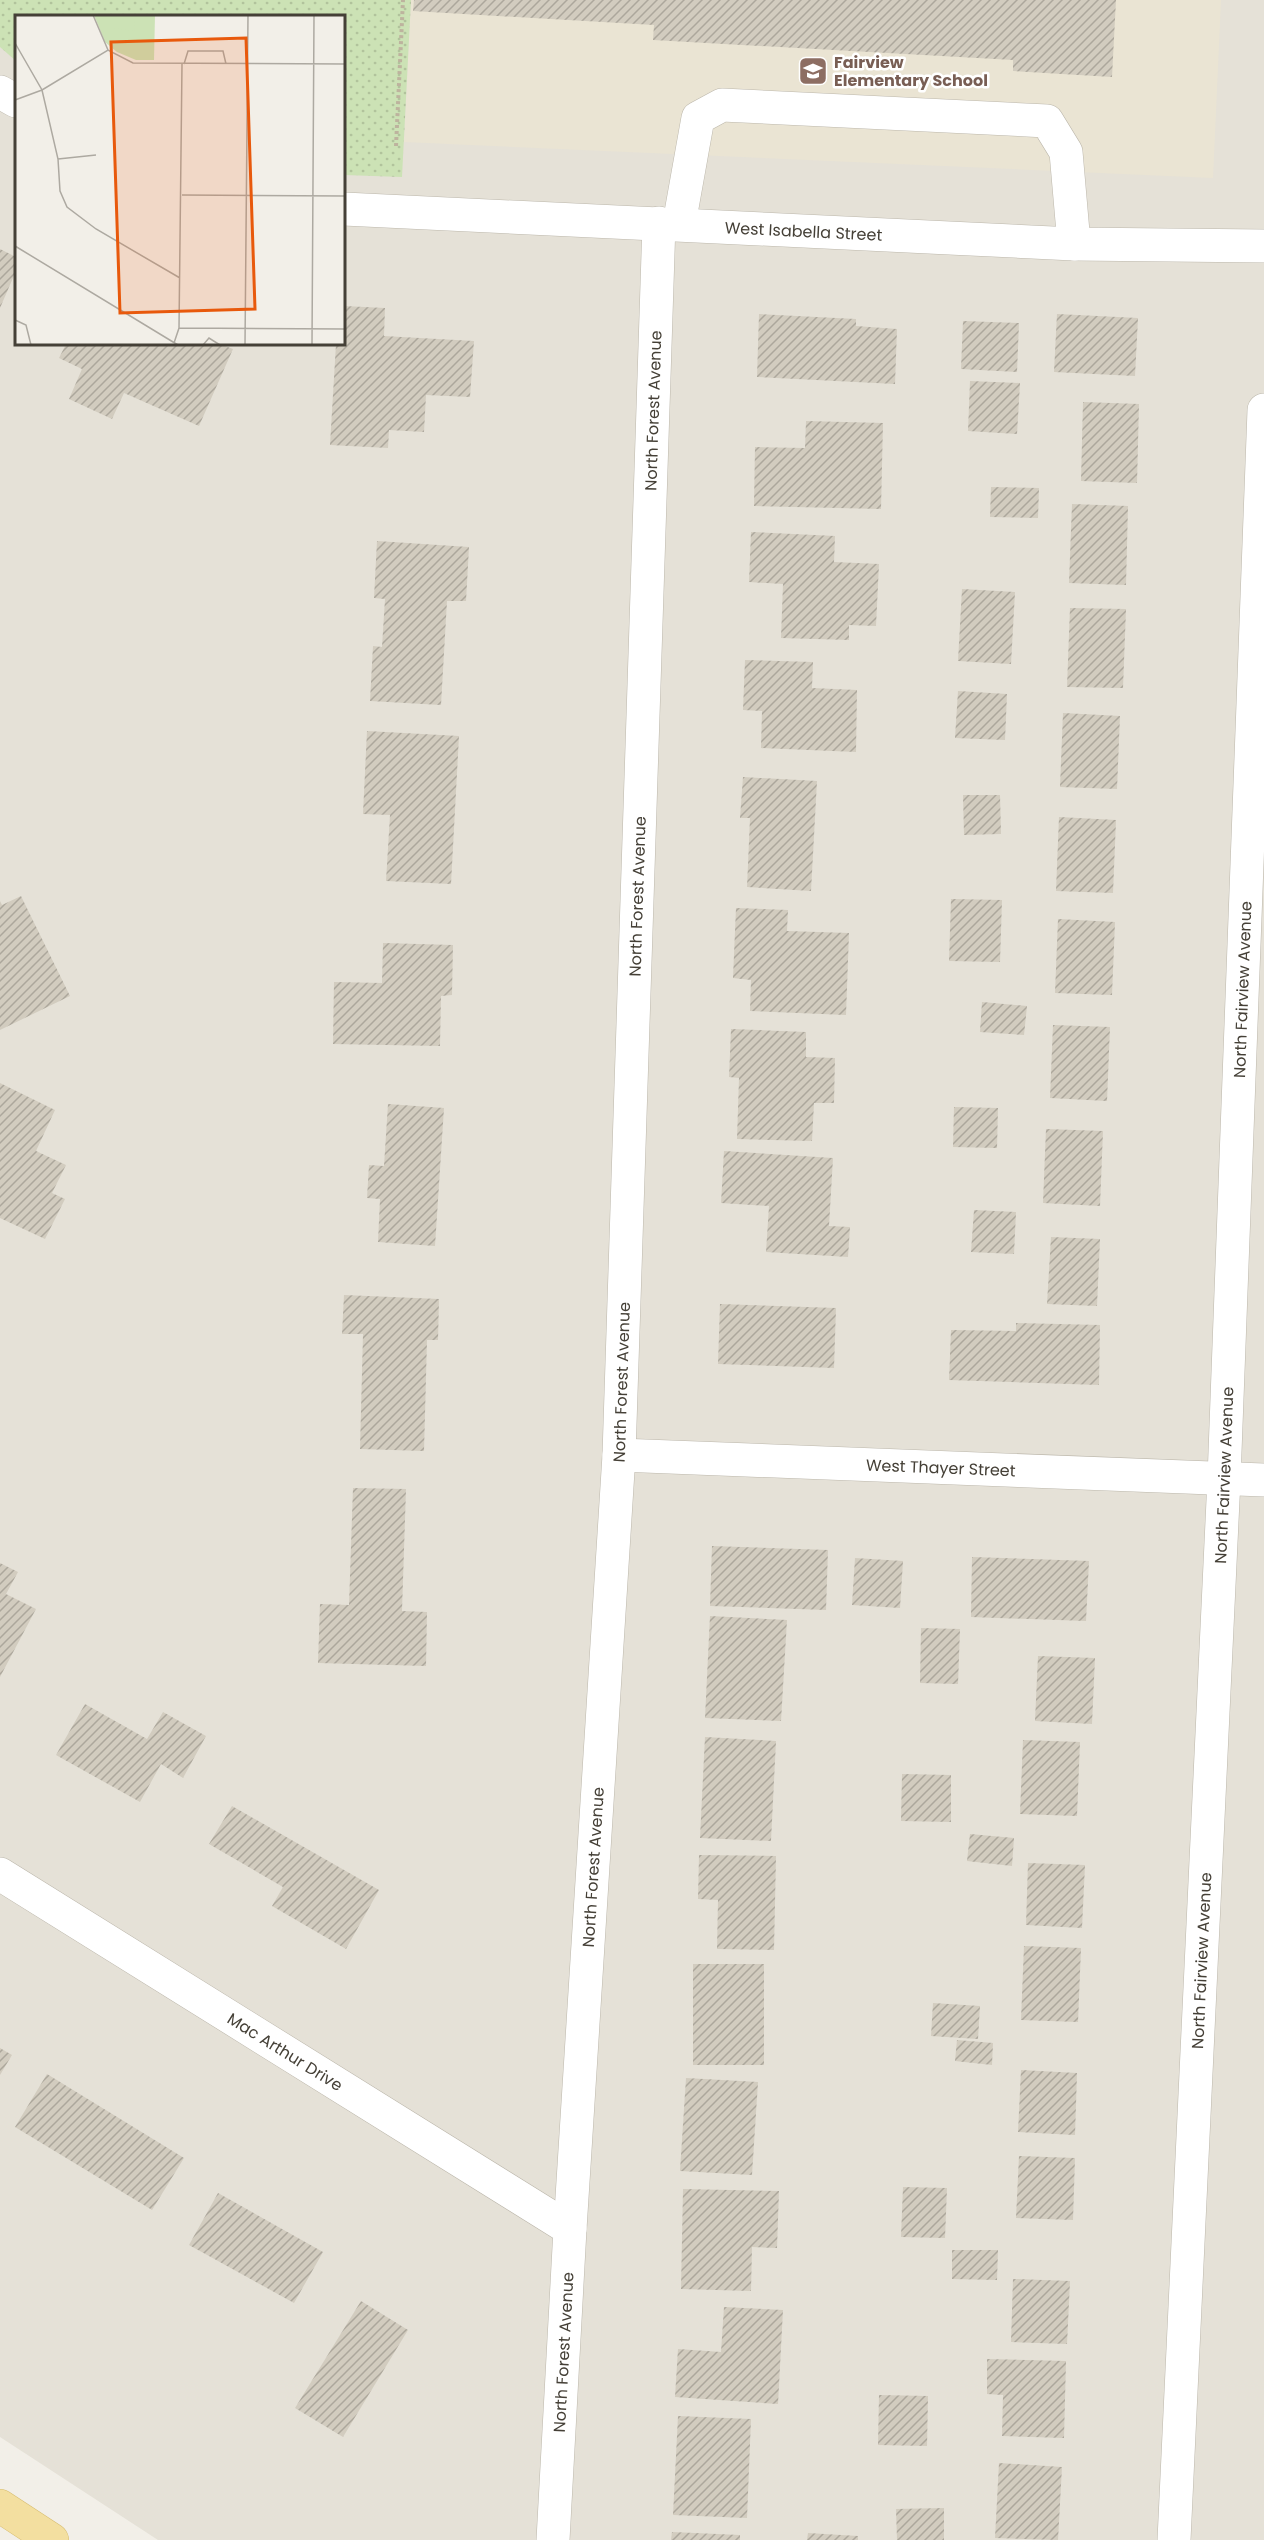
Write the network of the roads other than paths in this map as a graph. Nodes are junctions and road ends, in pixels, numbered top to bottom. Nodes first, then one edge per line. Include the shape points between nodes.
1 (0, 92) edge
2 (15, 100) edge
3 (345, 210) edge
4 (669, 224) junction
5 (1074, 244) junction
6 (1264, 246) edge
7 (1264, 410) edge
8 (619, 1455) junction
9 (1224, 1479) junction
10 (1264, 1480) edge
11 (0, 1874) edge
12 (570, 2229) junction
13 (0, 2506) edge
14 (52, 2540) edge
15 (553, 2540) edge
16 (1174, 2540) edge

1 - 2 street
3 - 4 street, West Isabella Street
4 - 5 street, West Isabella Street
4 - 5 street, North Forest Avenue via 698,118 722,105 1035,120 1047,121 1066,152
4 - 8 street, North Forest Avenue
5 - 6 street, West Isabella Street
7 - 9 street, North Fairview Avenue
8 - 9 street, West Thayer Street
8 - 12 street, North Forest Avenue
9 - 10 street, West Thayer Street
9 - 16 street, North Fairview Avenue
11 - 12 street, Mac Arthur Drive
12 - 15 street, North Forest Avenue
13 - 14 main road

